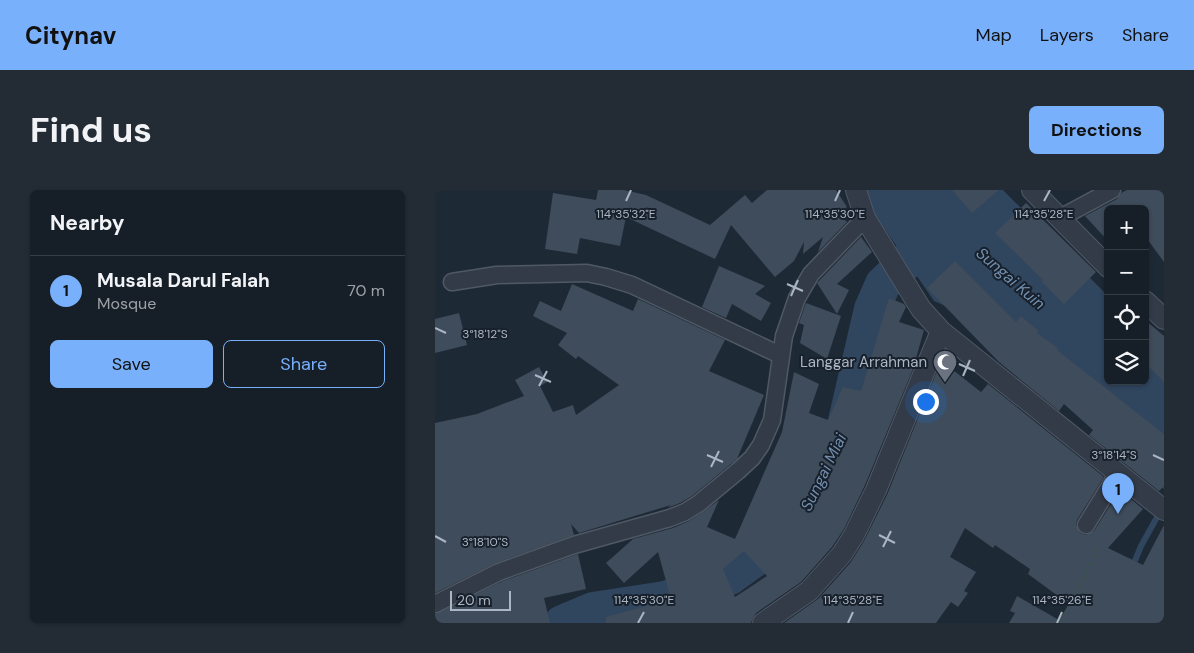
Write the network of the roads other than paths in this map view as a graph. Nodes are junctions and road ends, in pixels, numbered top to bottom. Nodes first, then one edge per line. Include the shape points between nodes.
1 (856, 190) edge
2 (1032, 190) edge
3 (1112, 190) edge
4 (1060, 218) junction
5 (868, 223) junction
6 (1104, 262) edge
7 (452, 282) dead end
8 (1149, 305) edge
9 (1164, 318) edge
10 (941, 330) junction
11 (780, 356) junction
12 (1118, 473) junction
13 (1161, 507) edge
14 (1086, 525) road end
15 (435, 604) edge
16 (763, 623) edge

1 - 5 street
2 - 4 street
3 - 4 street
4 - 6 street
5 - 10 street via 921,309
5 - 11 street via 811,274 802,288
7 - 11 street via 497,276 587,273 606,276 632,284
8 - 9 street
10 - 12 street
10 - 16 street via 876,490 854,535 842,554 809,591
11 - 15 street via 773,413 761,445 752,458 698,504 670,518 574,545 499,572
12 - 13 street
12 - 14 street

